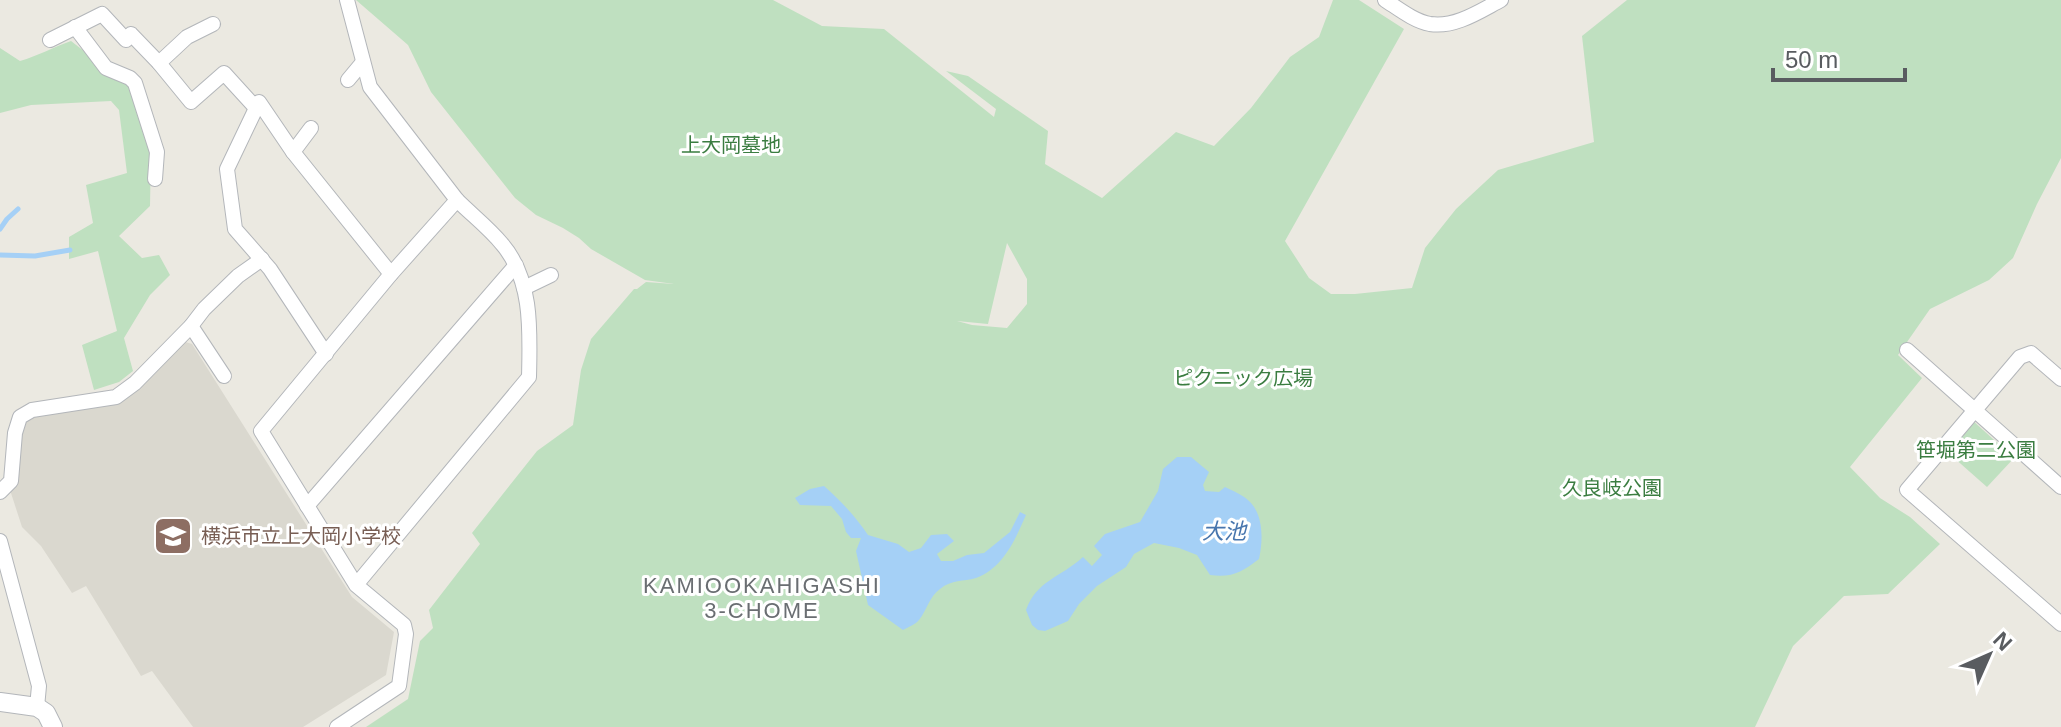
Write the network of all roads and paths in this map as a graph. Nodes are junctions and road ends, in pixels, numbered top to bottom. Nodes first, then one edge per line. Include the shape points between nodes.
1 (347, 0) edge
2 (1385, 0) edge
3 (1501, 0) edge
4 (213, 24) dead end
5 (75, 27) junction
6 (50, 40) dead end
7 (363, 62) junction
8 (159, 63) junction
9 (348, 80) dead end
10 (256, 108) junction
11 (311, 128) dead end
12 (293, 152) junction
13 (155, 179) dead end
14 (457, 200) junction
15 (262, 259) junction
16 (516, 265) junction
17 (391, 274) junction
18 (551, 275) dead end
19 (524, 288) junction
20 (191, 326) junction
21 (1907, 350) dead end
22 (326, 354) junction
23 (224, 376) dead end
24 (2061, 379) edge
25 (1974, 411) junction
26 (2061, 487) edge
27 (0, 492) edge
28 (307, 506) junction
29 (0, 541) edge
30 (356, 585) junction
31 (2061, 624) edge
32 (0, 702) edge
33 (37, 707) junction
34 (53, 727) edge
35 (337, 727) edge

1 - 7 street
2 - 3 street via 1431,24 1470,17
4 - 8 street via 187,37
5 - 6 street
5 - 8 street via 102,14 126,40 131,34
5 - 13 street via 106,68 135,83 157,152
7 - 9 street
7 - 14 street via 370,87
8 - 10 street via 191,102 224,73
10 - 12 street via 259,102
10 - 15 street via 227,169 235,229
11 - 12 street
12 - 17 street
14 - 16 street
14 - 17 street
15 - 20 street via 238,276
15 - 22 street
16 - 19 street
16 - 28 street
17 - 22 street
18 - 19 street
19 - 30 street via 529,377
20 - 23 street
20 - 27 street via 116,397 32,410 20,417 11,481
21 - 25 street
22 - 28 street via 261,431
24 - 25 street via 2031,353 2020,357
25 - 26 street
25 - 31 street via 1907,490
28 - 30 street
29 - 33 street via 39,686
30 - 35 street via 404,625 401,673 399,686
32 - 33 street
33 - 34 street

